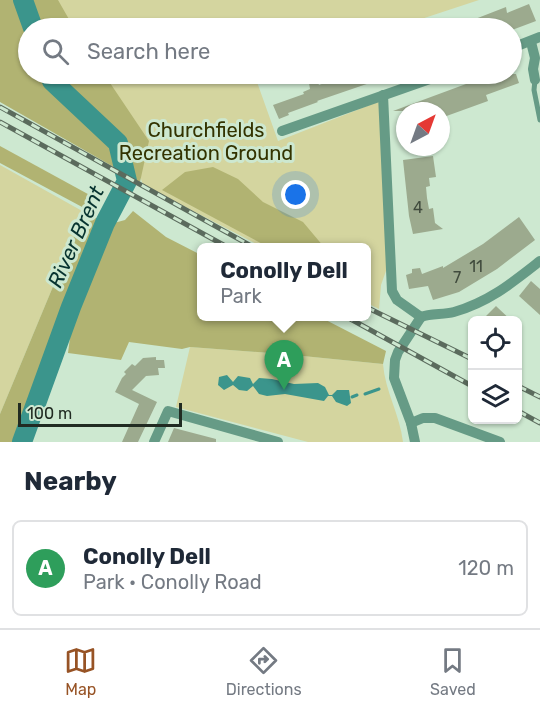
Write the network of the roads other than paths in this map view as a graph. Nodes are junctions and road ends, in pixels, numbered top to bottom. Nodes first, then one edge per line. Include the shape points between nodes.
1 (535, 40) edge
2 (536, 80) joint
3 (415, 84) edge
4 (383, 95) junction
5 (540, 120) edge
6 (282, 131) dead end
7 (540, 261) edge
8 (421, 316) junction
9 (411, 423) junction
10 (154, 442) edge
11 (278, 442) edge
12 (415, 442) edge
13 (500, 442) edge

1 - 2 street
2 - 5 lane
3 - 4 street
4 - 6 street
4 - 8 street via 392,291 397,300
7 - 8 street via 496,296 469,308
8 - 9 street via 395,360 394,378
9 - 12 street
9 - 13 street via 435,417
10 - 11 street via 168,411

